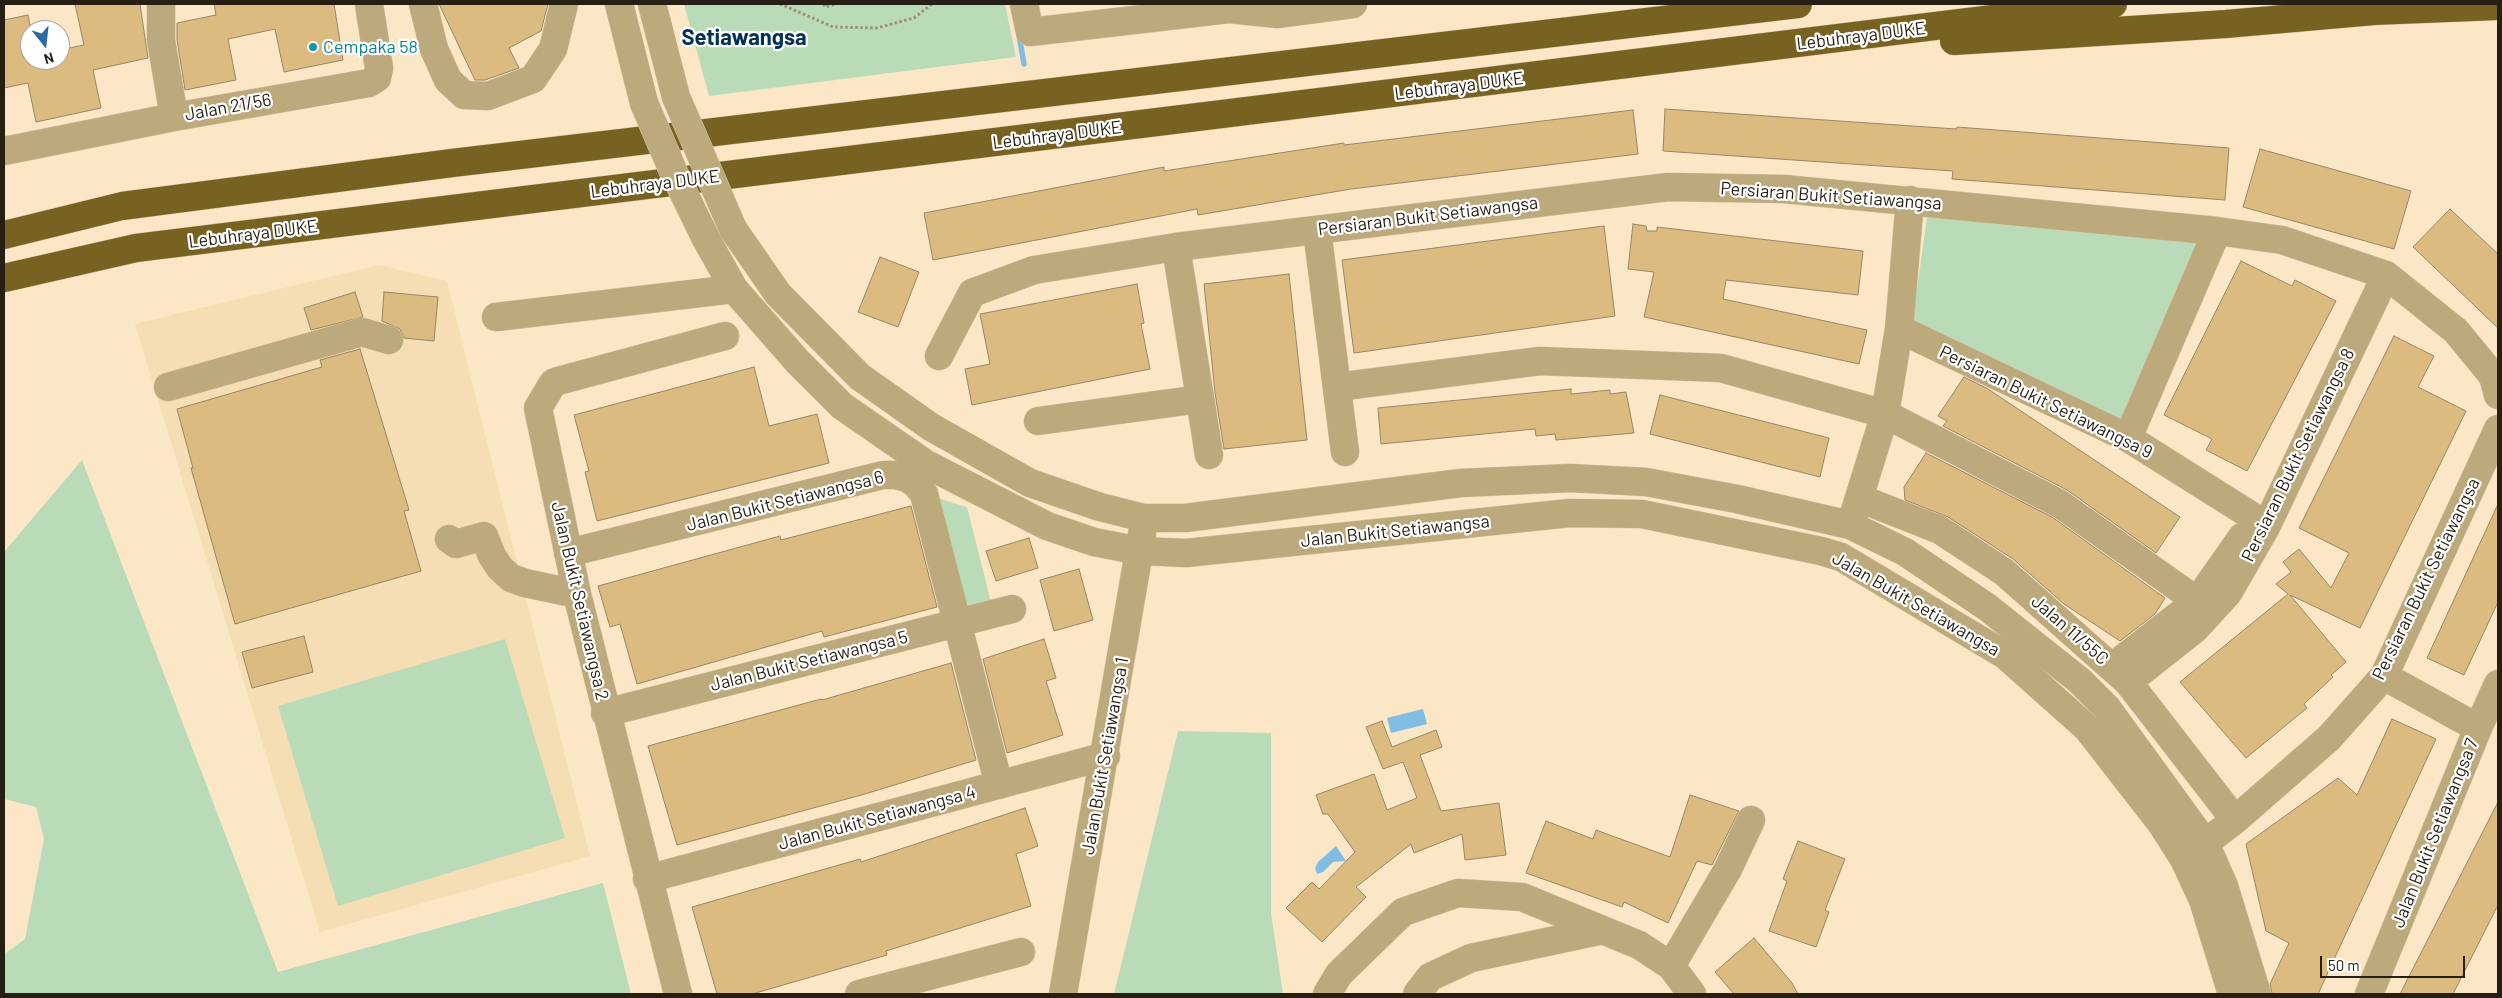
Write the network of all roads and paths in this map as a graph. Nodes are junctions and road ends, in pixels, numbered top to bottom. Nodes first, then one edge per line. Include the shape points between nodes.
1 (161, 4) edge
2 (369, 4) edge
3 (423, 4) edge
4 (564, 4) edge
5 (619, 4) edge
6 (652, 4) edge
7 (780, 4) edge
8 (824, 4) edge
9 (836, 4) edge
10 (932, 4) edge
11 (1024, 4) edge
12 (1352, 4) edge
13 (1722, 4) edge
14 (1798, 4) edge
15 (2113, 4) edge
16 (1229, 6) edge
17 (2498, 6) edge
18 (1276, 9) edge
19 (1130, 12) edge
20 (1683, 18) junction
21 (1693, 57) junction
22 (174, 117) junction
23 (4, 151) edge
24 (1910, 200) junction
25 (1317, 230) junction
26 (2217, 230) junction
27 (4, 235) edge
28 (1176, 247) junction
29 (2386, 275) junction
30 (4, 278) edge
31 (734, 288) junction
32 (496, 316) dead end
33 (1899, 330) junction
34 (725, 336) dead end
35 (389, 340) dead end
36 (939, 356) dead end
37 (168, 387) dead end
38 (1337, 387) junction
39 (2498, 395) edge
40 (1200, 399) junction
41 (1886, 414) junction
42 (1038, 421) dead end
43 (2498, 429) edge
44 (2128, 438) junction
45 (1345, 452) dead end
46 (1209, 455) dead end
47 (1859, 498) junction
48 (1144, 518) junction
49 (2261, 522) junction
50 (1850, 525) junction
51 (449, 540) dead end
52 (1140, 551) junction
53 (568, 553) junction
54 (1840, 557) junction
55 (576, 594) junction
56 (2197, 600) junction
57 (1012, 610) dead end
58 (956, 624) junction
59 (2120, 675) junction
60 (2384, 676) junction
61 (2498, 684) edge
62 (606, 713) junction
63 (2478, 728) junction
64 (1106, 756) junction
65 (999, 785) junction
66 (1751, 820) dead end
67 (2235, 820) junction
68 (2206, 843) junction
69 (2184, 859) junction
70 (647, 880) junction
71 (1603, 930) junction
72 (1020, 952) dead end
73 (1671, 966) junction
74 (678, 994) edge
75 (859, 994) edge
76 (1063, 994) edge
77 (1327, 994) edge
78 (1417, 994) edge
79 (1692, 994) edge
80 (2232, 994) edge
81 (2257, 994) edge
82 (2369, 994) edge

1 - 22 street via 161,40
2 - 22 street, Jalan 21/56 via 378,68 377,78 369,83
3 - 4 street via 434,49 448,80 464,95 488,96 533,79 553,49
5 - 31 street, Jalan Bukit Setiawangsa, bridge via 644,103 705,237
6 - 48 street, Jalan Bukit Setiawangsa, bridge via 676,97 733,229 778,294 860,377 931,426 1030,483
7 - 10 path via 833,27 877,28 914,18
8 - 9 path via 825,7
11 - 19 street via 1030,32
12 - 18 street
13 - 20 highway
14 - 20 highway
15 - 21 highway, Lebuhraya DUKE
16 - 18 street
16 - 19 street
17 - 21 highway via 2374,11 2226,24
20 - 27 highway via 384,172 122,206
21 - 30 highway, Lebuhraya DUKE via 136,248
22 - 23 street, Jalan 21/56
24 - 25 street, Persiaran Bukit Setiawangsa via 1784,189 1668,187
24 - 26 street, Persiaran Bukit Setiawangsa
24 - 33 street
25 - 28 street, Persiaran Bukit Setiawangsa
25 - 38 street
26 - 29 street, Persiaran Bukit Setiawangsa via 2282,240
26 - 44 street
28 - 36 street, Persiaran Bukit Setiawangsa via 1034,270 972,294
28 - 40 street
29 - 39 street, Persiaran Bukit Setiawangsa via 2456,331 2493,376
29 - 49 street, Persiaran Bukit Setiawangsa 8
31 - 32 street
31 - 52 street, Jalan Bukit Setiawangsa via 798,362 842,406 926,464 1047,526 1094,542
33 - 41 street
33 - 44 street, Persiaran Bukit Setiawangsa 9
34 - 53 street, Jalan Bukit Setiawangsa 2 via 553,383 538,408 538,416
35 - 37 street via 362,332
38 - 41 street via 1540,361 1721,368
38 - 45 street
40 - 42 street
40 - 46 street
41 - 47 street
41 - 56 street via 2060,504
43 - 60 street, Persiaran Bukit Setiawangsa
44 - 49 street, Persiaran Bukit Setiawangsa 9
47 - 50 street
47 - 59 street, Jalan 11/55C via 1940,530 2004,572
48 - 50 street, Jalan Bukit Setiawangsa via 1185,518 1461,483 1570,478 1646,482
48 - 52 street, Jalan Bukit Setiawangsa 1
49 - 56 street
49 - 59 street, Persiaran Bukit Setiawangsa 8 via 2228,593 2195,629
50 - 54 street
50 - 68 street, Jalan Bukit Setiawangsa via 1905,552 1987,607 2080,681 2107,708
51 - 55 street via 456,544 484,536 492,556 511,578
52 - 54 street, Jalan Bukit Setiawangsa via 1186,552 1570,513 1642,514 1821,550
52 - 64 street, Jalan Bukit Setiawangsa 1
53 - 55 street, Jalan Bukit Setiawangsa 2
53 - 58 street, Jalan Bukit Setiawangsa 6 via 895,474 908,478 924,494
54 - 69 street, Jalan Bukit Setiawangsa via 2005,655 2088,728 2162,822
55 - 62 street, Jalan Bukit Setiawangsa 2
56 - 59 street
57 - 58 street, Jalan Bukit Setiawangsa 5
58 - 62 street, Jalan Bukit Setiawangsa 5
58 - 65 street, Jalan Bukit Setiawangsa 6
59 - 67 street, Jalan 11/55C
60 - 63 street, Jalan Bukit Setiawangsa 7
60 - 67 street, Persiaran Bukit Setiawangsa via 2329,738
61 - 63 street, Jalan Bukit Setiawangsa 7
62 - 70 street, Jalan Bukit Setiawangsa 2
63 - 82 street, Jalan Bukit Setiawangsa 7
64 - 65 street, Jalan Bukit Setiawangsa 4
64 - 76 street, Jalan Bukit Setiawangsa 1
65 - 70 street, Jalan Bukit Setiawangsa 4
66 - 73 street via 1728,869
67 - 68 street, Persiaran Bukit Setiawangsa
68 - 69 street, Persiaran Bukit Setiawangsa
68 - 81 street, Jalan Bukit Setiawangsa via 2224,886
69 - 80 street, Jalan Bukit Setiawangsa via 2203,900
70 - 74 street, Jalan Bukit Setiawangsa 2
71 - 73 street via 1639,945
71 - 77 street via 1522,897 1458,893 1403,912 1339,974
71 - 78 street via 1471,958 1430,977
72 - 75 street
73 - 79 street

